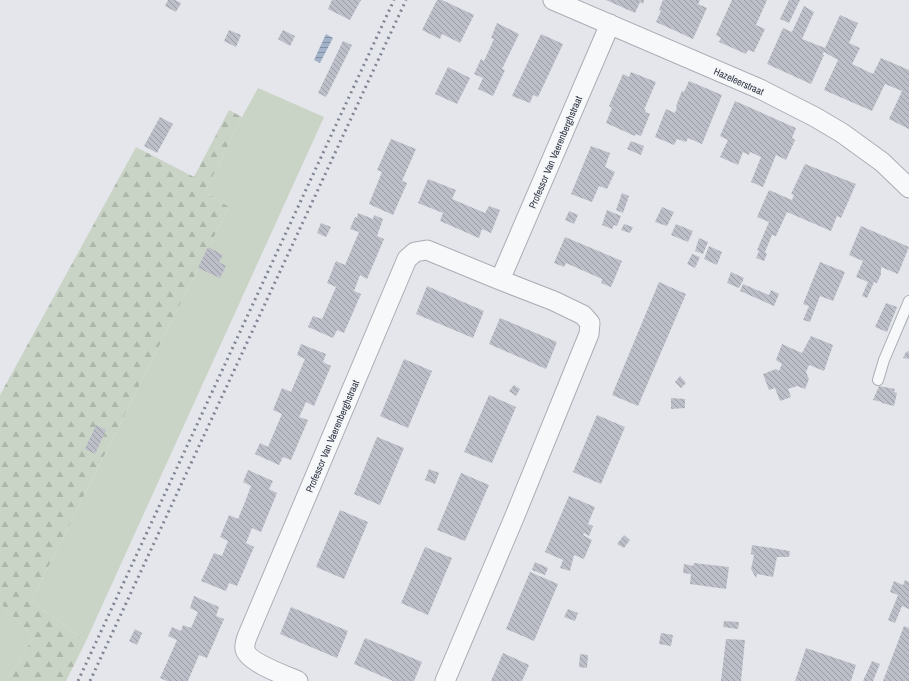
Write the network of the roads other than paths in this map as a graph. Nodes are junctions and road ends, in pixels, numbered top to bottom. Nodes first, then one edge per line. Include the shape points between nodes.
1 (553, 0) edge
2 (610, 24) junction
3 (909, 188) edge
4 (500, 280) junction
5 (909, 301) edge
6 (878, 380) dead end
7 (298, 681) edge
8 (445, 681) edge

1 - 2 street, Hazeleerstraat
2 - 3 street, Hazeleerstraat via 760,89 815,116 882,162
2 - 4 street, Professor Van Vaerenberghstraat
4 - 7 street, Professor Van Vaerenberghstraat via 427,250 416,252 407,259 247,637 245,650 248,657
4 - 8 street, Professor Van Vaerenberghstraat via 583,315 590,323 589,334
5 - 6 lane

